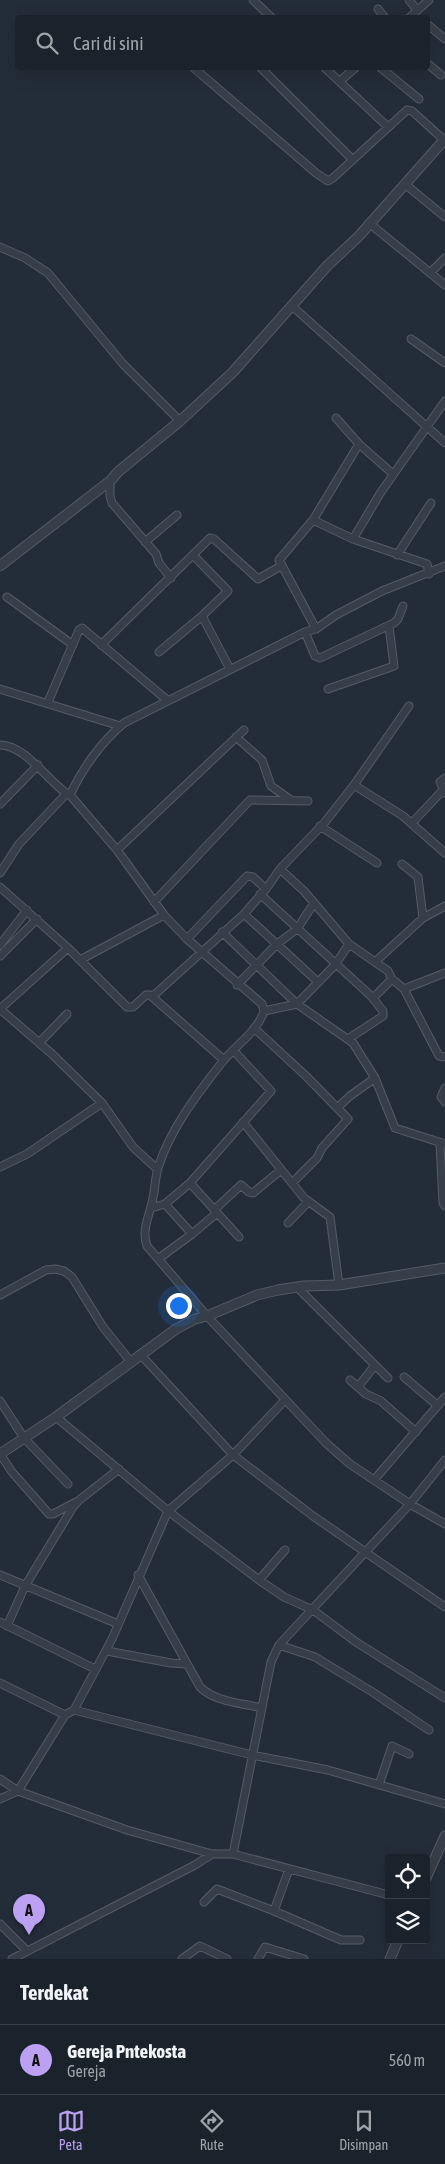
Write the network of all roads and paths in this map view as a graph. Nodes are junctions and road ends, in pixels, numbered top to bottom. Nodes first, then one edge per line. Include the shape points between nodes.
1 (253, 0) edge
2 (409, 0) edge
3 (428, 0) edge
4 (378, 9) dead end
5 (269, 15) edge
6 (383, 15) edge
7 (415, 15) edge
8 (430, 27) edge
9 (445, 39) edge
10 (430, 66) edge
11 (196, 70) edge
12 (263, 70) edge
13 (328, 70) edge
14 (353, 70) edge
15 (383, 70) edge
16 (441, 75) dead end
17 (340, 81) junction
18 (419, 99) dead end
19 (388, 127) junction
20 (445, 139) edge
21 (353, 160) junction
22 (405, 184) junction
23 (445, 217) edge
24 (369, 223) junction
25 (0, 247) edge
26 (445, 258) edge
27 (430, 273) junction
28 (445, 285) edge
29 (292, 306) junction
30 (411, 340) dead end
31 (445, 363) edge
32 (445, 402) edge
33 (336, 418) dead end
34 (180, 421) junction
35 (426, 428) junction
36 (359, 444) junction
37 (445, 444) edge
38 (394, 474) junction
39 (110, 481) junction
40 (431, 503) dead end
41 (177, 515) dead end
42 (313, 520) junction
43 (353, 539) junction
44 (145, 542) junction
45 (193, 555) junction
46 (398, 555) junction
47 (0, 566) edge
48 (281, 566) junction
49 (445, 566) edge
50 (429, 574) junction
51 (171, 578) junction
52 (7, 597) dead end
53 (403, 606) dead end
54 (202, 616) junction
55 (389, 626) junction
56 (316, 629) junction
57 (305, 632) junction
58 (101, 644) junction
59 (73, 645) junction
60 (159, 652) dead end
61 (230, 669) junction
62 (0, 689) edge
63 (328, 689) dead end
64 (168, 700) junction
65 (48, 702) junction
66 (409, 706) dead end
67 (120, 726) junction
68 (244, 730) dead end
69 (236, 737) junction
70 (0, 745) edge
71 (38, 765) junction
72 (445, 778) edge
73 (354, 785) junction
74 (444, 792) edge
75 (68, 794) junction
76 (292, 800) junction
77 (308, 801) dead end
78 (0, 804) edge
79 (412, 823) junction
80 (320, 826) junction
81 (117, 850) junction
82 (445, 853) edge
83 (377, 863) dead end
84 (402, 864) dead end
85 (280, 869) junction
86 (0, 873) edge
87 (0, 887) edge
88 (266, 889) junction
89 (260, 894) junction
90 (154, 902) junction
91 (314, 902) junction
92 (445, 906) edge
93 (27, 910) junction
94 (244, 914) junction
95 (164, 915) junction
96 (423, 918) junction
97 (37, 919) junction
98 (297, 929) junction
99 (222, 932) junction
100 (187, 939) junction
101 (277, 944) junction
102 (349, 944) junction
103 (0, 945) edge
104 (68, 948) junction
105 (0, 954) edge
106 (201, 954) junction
107 (80, 960) junction
108 (375, 962) junction
109 (256, 964) junction
110 (335, 965) junction
111 (445, 974) edge
112 (392, 979) junction
113 (318, 982) junction
114 (237, 985) junction
115 (404, 989) junction
116 (371, 996) junction
117 (152, 997) junction
118 (297, 1004) junction
119 (0, 1009) edge
120 (264, 1011) junction
121 (67, 1014) dead end
122 (254, 1028) junction
123 (348, 1039) junction
124 (39, 1043) junction
125 (233, 1050) junction
126 (445, 1057) edge
127 (224, 1060) junction
128 (375, 1078) junction
129 (445, 1088) edge
130 (445, 1102) edge
131 (102, 1103) junction
132 (337, 1108) junction
133 (242, 1122) junction
134 (442, 1143) edge
135 (0, 1167) edge
136 (157, 1169) junction
137 (281, 1170) junction
138 (190, 1183) junction
139 (292, 1184) junction
140 (308, 1202) junction
141 (165, 1204) junction
142 (445, 1206) edge
143 (151, 1208) junction
144 (216, 1211) junction
145 (288, 1224) dead end
146 (192, 1234) junction
147 (239, 1236) dead end
148 (158, 1259) junction
149 (445, 1268) edge
150 (339, 1285) junction
151 (297, 1287) junction
152 (0, 1295) edge
153 (207, 1316) junction
154 (140, 1354) junction
155 (131, 1362) junction
156 (375, 1365) junction
157 (404, 1377) dead end
158 (388, 1378) dead end
159 (350, 1380) dead end
160 (358, 1387) junction
161 (445, 1396) edge
162 (285, 1400) junction
163 (0, 1401) edge
164 (437, 1405) junction
165 (56, 1417) junction
166 (416, 1432) junction
167 (24, 1438) junction
168 (0, 1454) edge
169 (233, 1455) junction
170 (445, 1460) edge
171 (120, 1469) junction
172 (374, 1480) junction
173 (68, 1484) dead end
174 (78, 1501) junction
175 (410, 1504) junction
176 (168, 1511) junction
177 (445, 1524) edge
178 (285, 1550) dead end
179 (365, 1551) junction
180 (138, 1575) junction
181 (0, 1576) edge
182 (259, 1580) junction
183 (25, 1586) junction
184 (445, 1606) edge
185 (313, 1610) junction
186 (4, 1624) edge
187 (118, 1624) junction
188 (279, 1645) junction
189 (107, 1651) junction
190 (187, 1664) junction
191 (95, 1669) junction
192 (0, 1683) edge
193 (445, 1698) edge
194 (262, 1708) junction
195 (74, 1710) junction
196 (65, 1715) junction
197 (429, 1730) dead end
198 (409, 1754) dead end
199 (252, 1755) junction
200 (0, 1779) edge
201 (379, 1785) junction
202 (18, 1790) junction
203 (0, 1799) edge
204 (445, 1804) edge
205 (445, 1836) edge
206 (212, 1854) junction
207 (233, 1854) junction
208 (289, 1869) junction
209 (430, 1869) edge
210 (385, 1894) edge
211 (204, 1902) dead end
212 (274, 1911) junction
213 (0, 1924) edge
214 (360, 1940) dead end
215 (396, 1944) edge
216 (28, 1952) junction
217 (12, 1959) edge
218 (182, 1959) edge
219 (227, 1959) edge
220 (258, 1959) edge
221 (304, 1959) edge
222 (390, 1959) edge

1 - 5 street
2 - 7 street
3 - 7 street
4 - 6 street
8 - 9 street
10 - 16 street
11 - 21 street via 321,177 328,181
12 - 21 street
13 - 17 street
14 - 17 street
15 - 18 street
17 - 19 street
19 - 20 street via 410,110
19 - 21 street
20 - 22 street
22 - 23 street
22 - 24 street
24 - 27 street
24 - 29 street
25 - 34 street via 48,272 123,364
26 - 27 street
27 - 28 street
29 - 34 street via 233,372
29 - 35 street
30 - 31 street
32 - 35 street
33 - 36 street
34 - 39 street
35 - 37 street
35 - 38 street
36 - 38 street
36 - 42 street
38 - 43 street
39 - 44 street via 112,503
39 - 47 street
40 - 46 street
41 - 44 street
42 - 43 street
42 - 48 street via 280,557
43 - 46 street
44 - 51 street
45 - 48 street via 212,538 258,579
45 - 51 street
45 - 54 street via 228,591
46 - 50 street via 427,564
48 - 56 street
49 - 50 street
50 - 56 street via 382,591
51 - 58 street
52 - 59 street
53 - 55 street via 398,619
54 - 60 street
54 - 61 street
55 - 57 street via 318,659
55 - 63 street via 394,666
56 - 57 street
57 - 61 street
58 - 59 street via 82,628
58 - 64 street
59 - 65 street
61 - 64 street
62 - 65 street
64 - 67 street
65 - 67 street
66 - 73 street
67 - 75 street
68 - 69 street
69 - 76 street via 262,760 271,786
69 - 81 street
70 - 71 street via 14,749
71 - 75 street
71 - 78 street
72 - 74 street via 440,782
73 - 79 street
73 - 80 street
74 - 79 street
75 - 81 street
75 - 86 street via 19,844
76 - 77 street
76 - 90 street via 255,799 248,802
79 - 82 street
80 - 83 street
80 - 85 street
81 - 90 street
84 - 96 street via 418,877
85 - 88 street
85 - 91 street
87 - 93 street
88 - 89 street
88 - 100 street via 253,877 247,876
89 - 94 street
89 - 98 street
90 - 95 street
91 - 98 street
91 - 102 street
92 - 96 street
93 - 97 street
93 - 103 street
94 - 99 street
94 - 101 street
95 - 100 street
95 - 107 street
96 - 108 street
97 - 104 street
97 - 105 street
98 - 101 street
98 - 110 street
99 - 106 street
99 - 109 street
100 - 106 street
101 - 109 street
101 - 113 street
102 - 108 street
102 - 110 street
104 - 107 street
104 - 119 street
106 - 114 street
106 - 117 street
107 - 117 street via 127,1007 133,1007 146,996
108 - 112 street via 388,971
109 - 114 street
109 - 118 street
110 - 113 street
110 - 116 street
111 - 115 street
112 - 115 street
112 - 116 street via 375,996
113 - 118 street
114 - 120 street via 262,1004
115 - 126 street via 439,1056
116 - 123 street via 384,1014
117 - 127 street
118 - 120 street
118 - 123 street
119 - 124 street
120 - 122 street
121 - 124 street
122 - 125 street
122 - 132 street
123 - 128 street
124 - 131 street
125 - 127 street
125 - 133 street via 271,1089
127 - 136 street via 174,1130
128 - 132 street
128 - 134 street via 395,1128
129 - 130 street via 441,1098
131 - 135 street via 27,1154
131 - 136 street via 133,1147
132 - 139 street via 348,1120
133 - 137 street
133 - 138 street
134 - 142 street
136 - 143 street
137 - 139 street
137 - 144 street via 253,1193 241,1185
138 - 141 street
138 - 144 street
139 - 140 street
140 - 145 street
140 - 150 street via 332,1220
141 - 143 street
141 - 146 street
143 - 148 street via 145,1237 147,1246
144 - 146 street
144 - 147 street
146 - 148 street
148 - 153 street
149 - 150 street
150 - 151 street
151 - 153 street via 257,1295
151 - 156 street
152 - 155 street via 46,1270 64,1271 72,1277 103,1328
153 - 154 street via 195,1319
153 - 162 street
154 - 155 street
154 - 169 street
155 - 165 street
156 - 158 street
156 - 160 street
157 - 164 street
159 - 160 street
160 - 166 street via 381,1401
161 - 164 street
162 - 169 street
162 - 172 street via 326,1443
163 - 167 street
164 - 166 street
165 - 167 street
165 - 171 street
166 - 172 street
167 - 168 street
167 - 173 street
168 - 174 street via 49,1514
169 - 176 street
169 - 179 street
170 - 175 street
171 - 174 street
171 - 176 street
172 - 175 street
174 - 183 street
175 - 177 street
175 - 179 street
176 - 180 street
176 - 182 street
178 - 182 street
179 - 184 street
179 - 185 street
180 - 187 street
180 - 190 street
181 - 183 street
182 - 185 street via 284,1597
183 - 186 street
183 - 187 street
185 - 188 street
185 - 193 street via 356,1642
186 - 191 street
187 - 189 street
188 - 194 street via 271,1662
188 - 197 street via 315,1657
189 - 190 street
189 - 191 street
190 - 194 street via 206,1693
191 - 195 street
192 - 196 street
194 - 199 street
195 - 196 street
195 - 199 street
196 - 202 street
198 - 201 street via 392,1746
199 - 201 street via 328,1770
199 - 207 street
200 - 202 street
201 - 204 street
202 - 203 street
202 - 206 street via 127,1830
205 - 209 street
206 - 207 street
206 - 216 street
207 - 208 street
208 - 210 street
208 - 212 street
211 - 212 street via 217,1889
212 - 214 street via 341,1940
213 - 216 street
215 - 222 street
216 - 217 street
218 - 219 street via 200,1946
220 - 221 street via 265,1947

